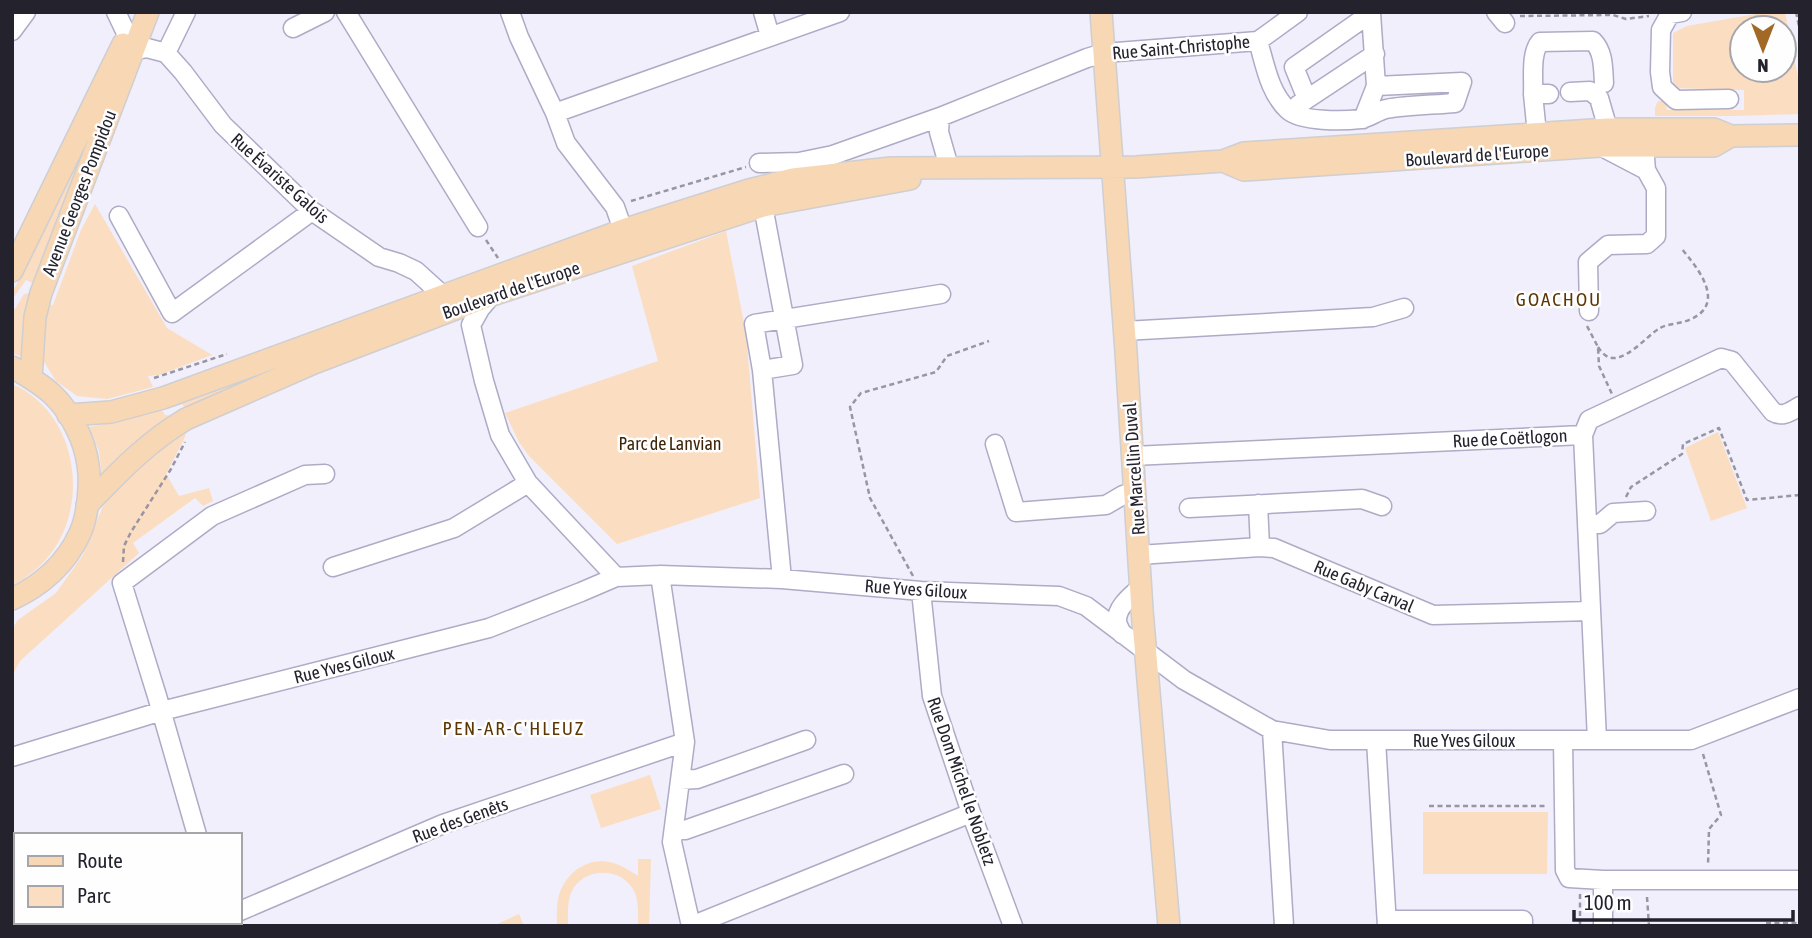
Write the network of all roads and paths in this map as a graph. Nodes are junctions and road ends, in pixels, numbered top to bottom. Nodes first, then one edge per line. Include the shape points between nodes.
1 (26, 12) edge
2 (116, 12) edge
3 (139, 12) edge
4 (148, 12) edge
5 (186, 12) edge
6 (325, 12) edge
7 (346, 12) edge
8 (510, 12) edge
9 (763, 12) edge
10 (840, 12) edge
11 (1101, 12) edge
12 (1298, 12) edge
13 (1796, 12) edge
14 (1676, 13) edge
15 (1501, 17) edge
16 (293, 28) dead end
17 (12, 31) edge
18 (1800, 31) edge
19 (770, 36) junction
20 (1258, 41) junction
21 (131, 42) junction
22 (166, 53) junction
23 (1104, 53) junction
24 (1374, 54) junction
25 (1604, 83) dead end
26 (1376, 86) junction
27 (1570, 92) dead end
28 (1307, 99) junction
29 (1729, 99) dead end
30 (1289, 111) junction
31 (555, 113) junction
32 (940, 117) junction
33 (1334, 119) junction
34 (1363, 119) junction
35 (1538, 134) junction
36 (1800, 135) edge
37 (1731, 136) junction
38 (1604, 138) junction
39 (1374, 145) junction
40 (1644, 146) junction
41 (1326, 147) junction
42 (1223, 161) junction
43 (759, 163) joint
44 (949, 167) junction
45 (974, 168) junction
46 (1112, 168) junction
47 (1646, 170) junction
48 (763, 206) junction
49 (615, 207) junction
50 (312, 211) junction
51 (119, 216) dead end
52 (478, 228) joint
53 (623, 230) junction
54 (1681, 248) dead end
55 (12, 271) edge
56 (507, 272) junction
57 (942, 294) dead end
58 (492, 295) junction
59 (437, 299) junction
60 (1404, 308) dead end
61 (1588, 311) joint
62 (784, 319) junction
63 (471, 325) junction
64 (1125, 331) junction
65 (989, 341) dead end
66 (1598, 347) junction
67 (12, 367) edge
68 (762, 370) junction
69 (31, 377) junction
70 (1800, 406) edge
71 (1618, 407) junction
72 (68, 415) junction
73 (189, 434) dead end
74 (1583, 435) junction
75 (995, 444) dead end
76 (1133, 456) junction
77 (325, 474) dead end
78 (528, 483) junction
79 (1135, 492) junction
80 (1800, 495) edge
81 (1258, 504) junction
82 (87, 505) junction
83 (1382, 506) dead end
84 (1189, 508) dead end
85 (1646, 510) dead end
86 (1623, 512) junction
87 (1588, 524) junction
88 (1260, 547) junction
89 (1139, 555) junction
90 (333, 567) dead end
91 (660, 575) junction
92 (615, 577) junction
93 (782, 579) junction
94 (122, 583) junction
95 (1141, 587) junction
96 (921, 591) junction
97 (12, 599) edge
98 (1124, 603) junction
99 (1086, 607) junction
100 (1591, 611) junction
101 (1122, 634) junction
102 (1146, 653) junction
103 (1800, 698) edge
104 (162, 711) junction
105 (1272, 730) junction
106 (1699, 738) junction
107 (806, 740) dead end
108 (1376, 740) junction
109 (1563, 740) junction
110 (1597, 740) junction
111 (685, 742) junction
112 (12, 757) edge
113 (845, 774) dead end
114 (680, 780) junction
115 (1429, 806) dead end
116 (1564, 806) junction
117 (971, 814) junction
118 (674, 829) junction
119 (196, 833) edge
120 (1580, 879) junction
121 (1646, 879) junction
122 (1603, 880) junction
123 (1708, 880) junction
124 (1800, 880) edge
125 (242, 910) edge
126 (1387, 923) edge
127 (1447, 923) edge
128 (1766, 923) dead end
129 (1800, 923) edge
130 (25, 926) edge
131 (30, 926) edge
132 (691, 926) edge
133 (1013, 926) edge
134 (1169, 926) edge
135 (1283, 926) edge
136 (1523, 926) edge
137 (1580, 926) edge
138 (1603, 926) edge
139 (1649, 926) edge

1 - 17 street
2 - 21 street
3 - 21 main road, Avenue Georges Pompidou
4 - 21 main road, Avenue Georges Pompidou
5 - 22 street
6 - 16 street
7 - 52 street
8 - 31 street
9 - 19 street
10 - 19 street
11 - 23 main road, Rue Marcellin Duval
12 - 20 street, Rue Saint-Christophe
13 - 18 path
14 - 15 path via 1626,19 1613,15
14 - 29 street via 1661,30 1653,73 1661,88 1676,100
19 - 31 street
20 - 23 street, Rue Saint-Christophe
20 - 30 street via 1269,79
21 - 22 street
21 - 55 main road, Avenue Georges Pompidou
21 - 69 main road, Avenue Georges Pompidou via 41,293
22 - 50 street, Rue Évariste Galois via 223,125
23 - 32 street, Rue Saint-Christophe
23 - 46 main road, Rue Marcellin Duval
24 - 26 street
24 - 28 street
24 - 28 street via 1371,13 1294,67
25 - 35 street via 1601,55 1593,41 1540,42 1534,58 1541,94
26 - 34 street
26 - 34 street via 1462,82 1455,103 1384,109
27 - 38 street via 1590,91 1599,98
28 - 30 street
30 - 33 street
31 - 49 street via 566,143
32 - 43 street, Rue Saint-Christophe via 833,155
32 - 44 street via 939,132
33 - 34 street
33 - 41 street
34 - 39 street
35 - 38 main road, Boulevard de l'Europe
35 - 39 main road, Boulevard de l'Europe
36 - 37 main road, Boulevard de l'Europe
37 - 38 main road, Boulevard de l'Europe via 1714,129
37 - 40 main road, Boulevard de l'Europe via 1714,146
38 - 40 main road, Boulevard de l'Europe
38 - 42 main road, Boulevard de l'Europe via 1244,170
38 - 47 street
39 - 41 main road, Boulevard de l'Europe
40 - 47 street
41 - 42 main road, Boulevard de l'Europe via 1244,153
42 - 46 main road, Boulevard de l'Europe
43 - 49 path
44 - 45 main road, Boulevard de l'Europe
44 - 53 main road, Boulevard de l'Europe via 793,179
45 - 46 main road, Boulevard de l'Europe
45 - 48 main road, Boulevard de l'Europe
46 - 64 main road, Rue Marcellin Duval
47 - 61 street via 1656,188 1656,236 1647,244 1608,245 1588,262
48 - 58 main road, Boulevard de l'Europe
48 - 62 street
49 - 53 street
50 - 51 street via 172,313
50 - 59 street, Rue Évariste Galois via 379,257 416,271
52 - 56 path
53 - 56 main road, Boulevard de l'Europe
54 - 66 path via 1707,288 1705,309 1690,320 1660,328 1623,356 1611,358
56 - 59 main road, Boulevard de l'Europe
57 - 62 street
58 - 59 main road, Boulevard de l'Europe
58 - 63 street
59 - 63 street, Rue Évariste Galois via 457,319
59 - 72 main road, Boulevard de l'Europe via 163,398 111,412
59 - 82 main road, Boulevard de l'Europe via 314,363 186,419 149,444
60 - 64 street via 1373,317
61 - 66 path via 1587,327
62 - 68 street via 754,324
62 - 68 street via 793,365
63 - 78 street via 500,435
64 - 76 main road, Rue Marcellin Duval
65 - 96 path via 947,356 936,372 861,393 850,407 870,498
66 - 71 path via 1599,366
67 - 69 main road
68 - 93 street
69 - 72 main road
70 - 71 street via 1784,415 1773,412 1732,361 1721,358
71 - 74 street via 1589,420
72 - 82 main road via 88,465
73 - 94 path via 124,546
74 - 76 street, Rue de Coëtlogon
74 - 87 street, Rue de Coëtlogon
75 - 79 street via 1016,512 1105,505
76 - 79 main road, Rue Marcellin Duval
77 - 94 street via 305,475 212,516
78 - 90 street via 454,528
78 - 92 street
79 - 89 main road, Rue Marcellin Duval
80 - 86 path via 1747,500 1719,428 1683,443 1682,454 1631,487
81 - 83 street via 1362,499
81 - 84 street
81 - 88 street
82 - 97 main road via 81,532 68,554 31,590
85 - 86 street
86 - 87 street via 1613,513 1600,524
87 - 100 street, Rue de Coëtlogon
88 - 89 street, Rue Gaby Carval
88 - 100 street, Rue Gaby Carval via 1274,548 1433,615
89 - 95 main road, Rue Marcellin Duval
91 - 92 street, Rue Yves Giloux
91 - 93 street, Rue Yves Giloux
91 - 111 street
92 - 104 street, Rue Yves Giloux via 489,628
93 - 96 street, Rue Yves Giloux
94 - 104 street
95 - 98 street
95 - 102 main road, Rue Marcellin Duval
96 - 99 street, Rue Yves Giloux via 1059,596
96 - 117 street, Rue Dom Michel le Nobletz via 932,696
98 - 99 street
98 - 101 street via 1117,622
99 - 101 street, Rue Yves Giloux
100 - 110 street, Rue de Coëtlogon
101 - 102 street, Rue Yves Giloux
102 - 105 street, Rue Yves Giloux
102 - 134 main road, Rue Marcellin Duval
103 - 106 street, Rue Yves Giloux
104 - 112 street, Rue Yves Giloux
104 - 119 street
105 - 108 street, Rue Yves Giloux via 1330,740
105 - 135 street
106 - 110 street, Rue Yves Giloux
106 - 123 path via 1721,815 1709,829
107 - 114 street via 697,779
108 - 109 street, Rue Yves Giloux
108 - 126 street
109 - 110 street, Rue Yves Giloux
109 - 116 street
111 - 114 street
111 - 125 street, Rue des Genêts via 443,824
113 - 118 street via 685,830
114 - 118 street
115 - 116 path
116 - 120 street via 1565,870 1569,878
117 - 132 street
117 - 133 street, Rue Dom Michel le Nobletz
118 - 132 street
120 - 122 street
120 - 137 path
121 - 122 street
121 - 123 street
121 - 139 path
122 - 138 street
123 - 124 street
126 - 127 street
127 - 136 street via 1522,920
128 - 129 path
130 - 131 street

